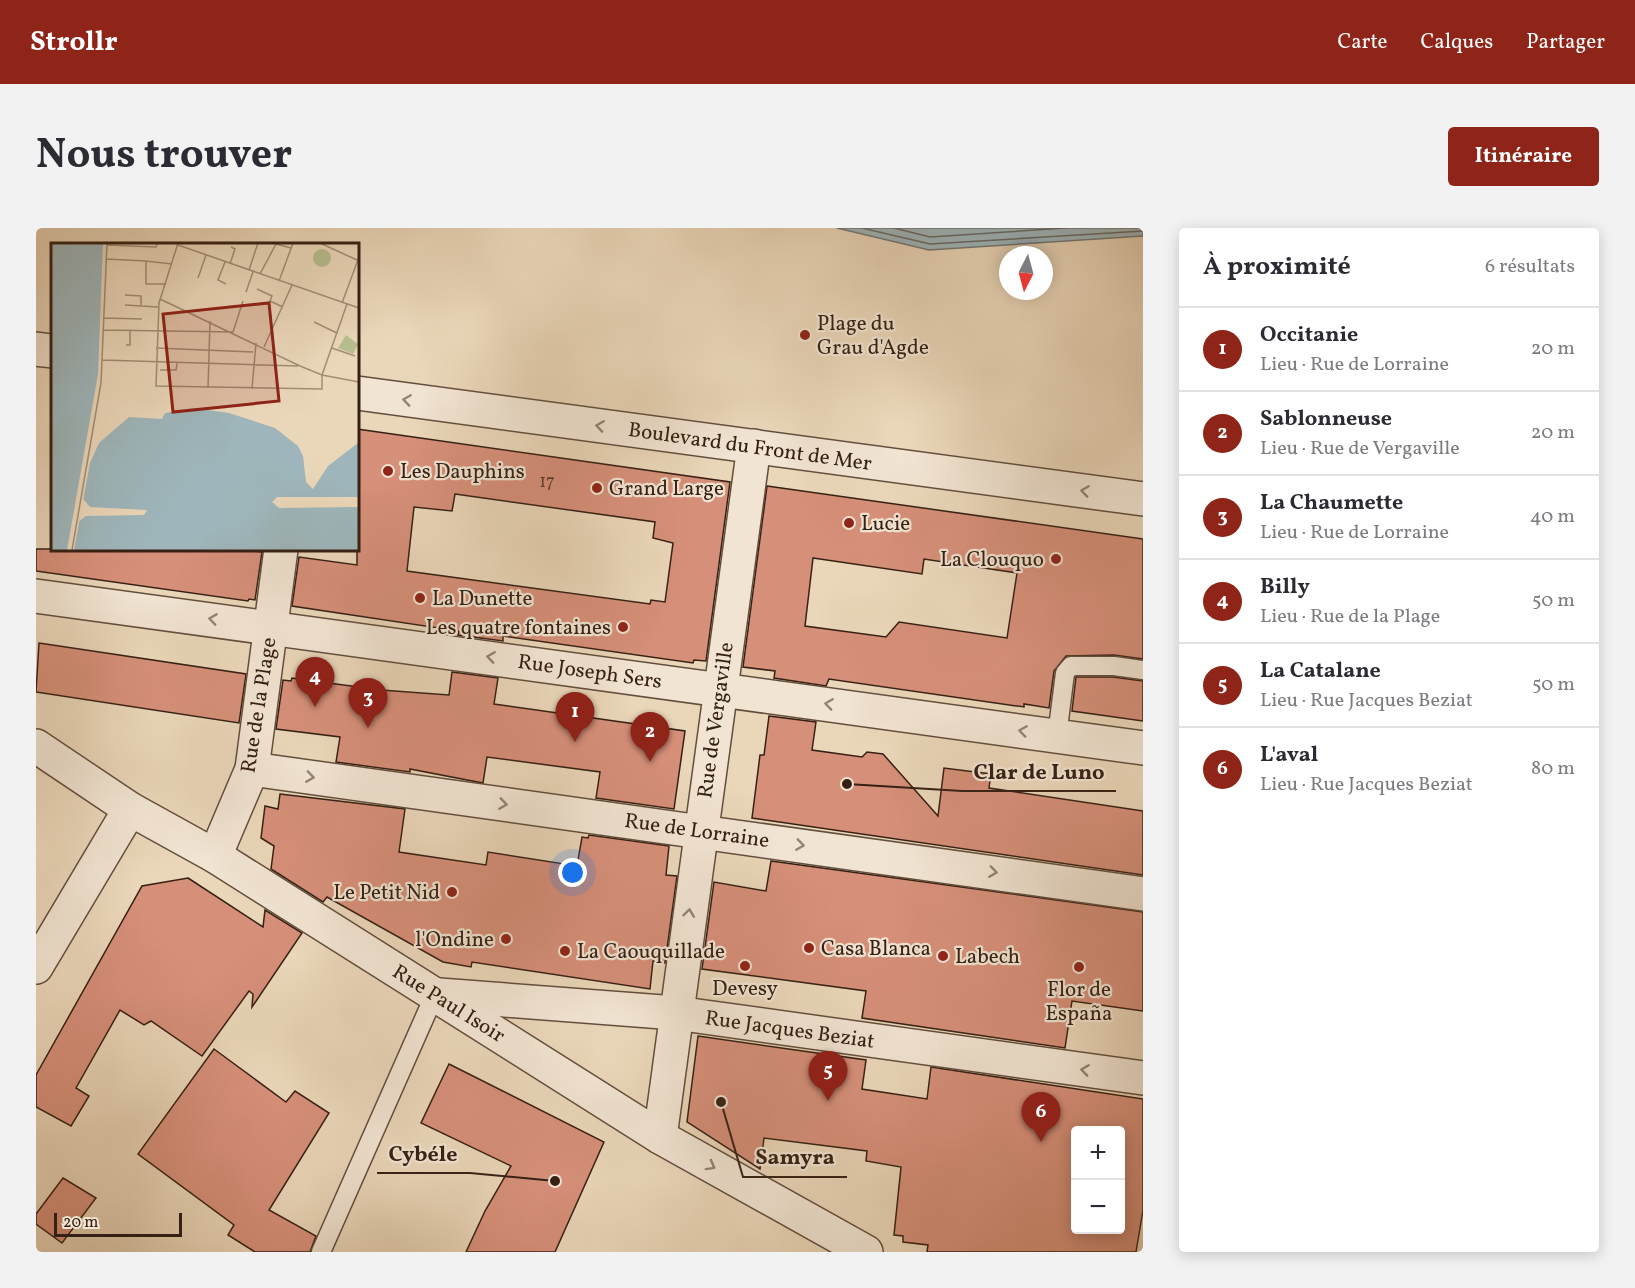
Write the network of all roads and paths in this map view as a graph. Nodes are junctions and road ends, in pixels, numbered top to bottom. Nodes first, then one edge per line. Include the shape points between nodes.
1 (36, 349) edge
2 (51, 351) edge
3 (358, 393) edge
4 (754, 446) junction
5 (1143, 499) edge
6 (281, 550) edge
7 (36, 596) edge
8 (271, 627) junction
9 (1143, 670) edge
10 (719, 689) junction
11 (1057, 736) junction
12 (36, 747) edge
13 (1143, 748) edge
14 (252, 769) junction
15 (130, 809) junction
16 (700, 831) junction
17 (215, 856) junction
18 (1143, 894) edge
19 (36, 968) edge
20 (435, 994) junction
21 (676, 1012) junction
22 (1143, 1078) edge
23 (660, 1137) junction
24 (321, 1252) edge
25 (866, 1252) edge

1 - 2 street
4 -> 3 street, Boulevard du Front de Mer
5 -> 4 street, Boulevard du Front de Mer
4 - 10 street, Rue de Vergaville
6 - 8 street, Rue de la Plage
8 -> 7 street, Rue Joseph Sers
10 -> 8 street, Rue Joseph Sers
8 - 14 street, Rue de la Plage
9 - 11 lane via 1071,666 1065,673
11 -> 10 street, Rue Joseph Sers
10 - 16 street, Rue de Vergaville
11 - 13 street, Rue Joseph Sers
12 - 15 street, Rue Paul Isoir
14 -> 16 street, Rue de Lorraine
14 - 17 street, Rue de la Plage
15 - 17 street, Rue Paul Isoir
15 - 19 street
16 -> 18 street, Rue de Lorraine
21 -> 16 street, Rue de Vergaville
17 - 20 street, Rue Paul Isoir
20 - 21 street, Rue Jacques Beziat
20 - 23 street, Rue Paul Isoir
20 - 24 lane
22 -> 21 street, Rue Jacques Beziat
21 - 23 street, Rue de Vergaville
23 -> 25 street, Rue Paul Isoir

